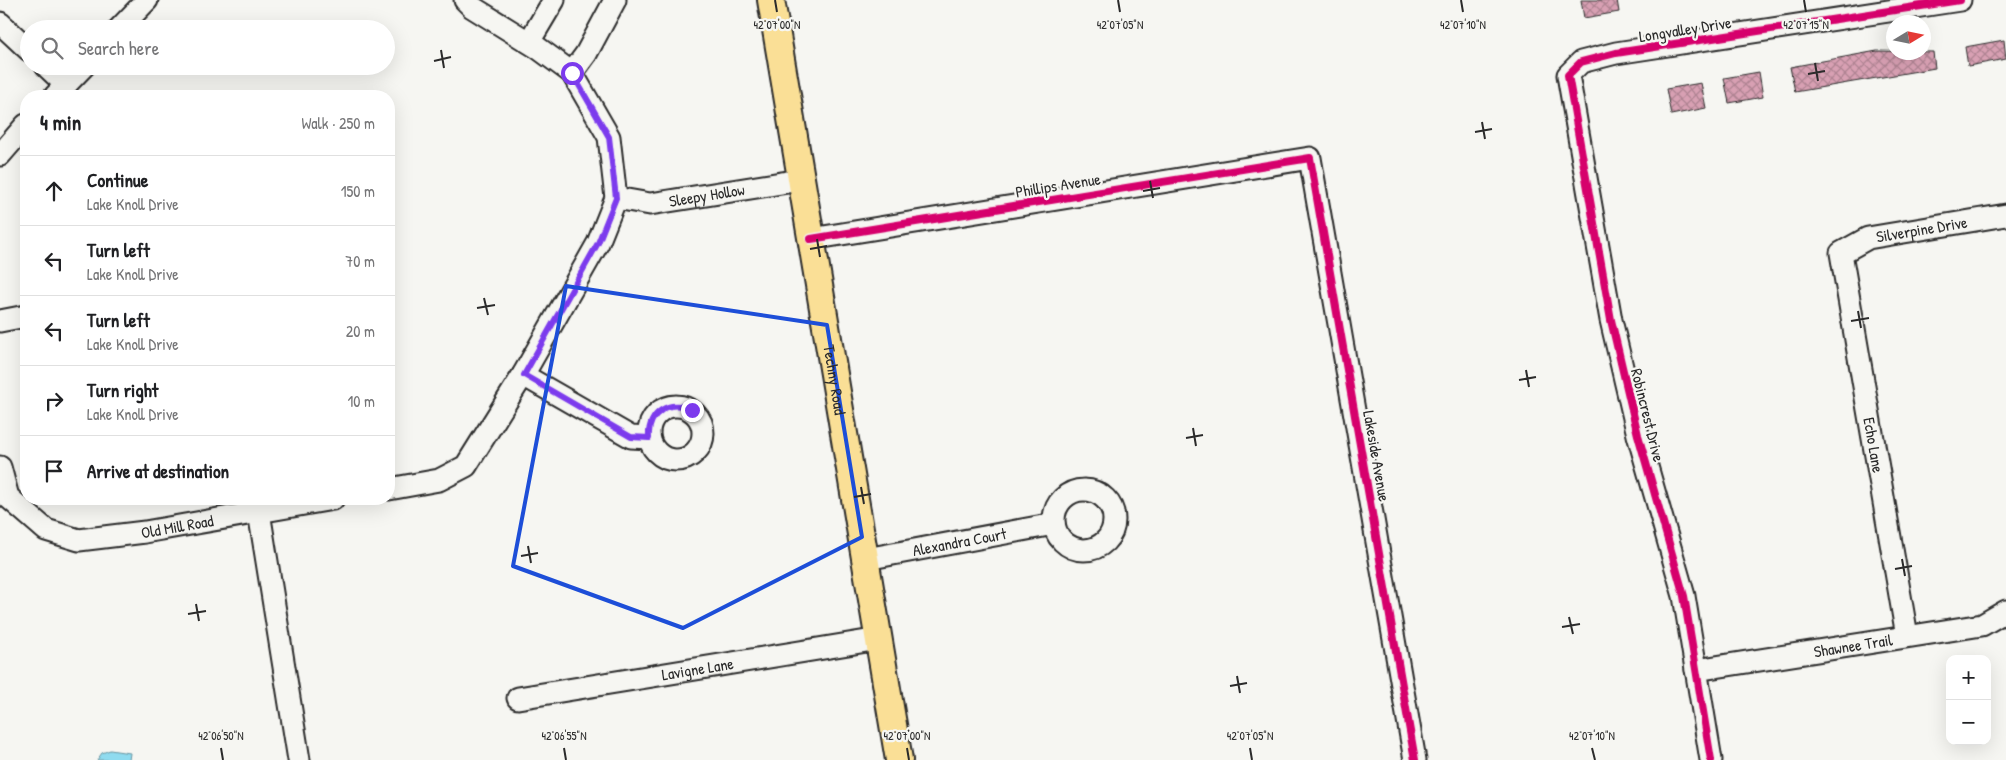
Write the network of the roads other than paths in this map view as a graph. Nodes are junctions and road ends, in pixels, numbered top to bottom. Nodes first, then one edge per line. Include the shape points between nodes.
1 (147, 0) edge
2 (464, 0) edge
3 (554, 0) edge
4 (615, 0) edge
5 (771, 0) edge
6 (1960, 0) edge
7 (1898, 5) edge
8 (128, 20) edge
9 (0, 23) edge
10 (20, 42) edge
11 (528, 42) junction
12 (572, 73) junction
13 (51, 75) edge
14 (75, 75) edge
15 (1568, 75) joint
16 (60, 90) edge
17 (20, 132) edge
18 (0, 154) edge
19 (1310, 158) joint
20 (800, 180) junction
21 (616, 198) junction
22 (2006, 215) edge
23 (811, 239) junction
24 (1841, 253) joint
25 (20, 317) edge
26 (0, 321) edge
27 (524, 375) junction
28 (649, 438) dead end
29 (0, 468) edge
30 (395, 488) edge
31 (299, 505) edge
32 (259, 512) junction
33 (1054, 524) dead end
34 (866, 559) junction
35 (2006, 611) edge
36 (1907, 636) junction
37 (879, 639) junction
38 (1696, 670) junction
39 (518, 698) dead end
40 (299, 760) edge
41 (899, 760) edge
42 (1415, 760) edge
43 (1711, 760) edge

1 - 8 street
2 - 11 street
3 - 11 street
4 - 12 street
5 - 20 main road, Techny Road
6 - 7 street, Longvalley Drive
7 - 15 street, Longvalley Drive via 1616,53 1581,62
9 - 10 street
11 - 12 street
12 - 21 street via 609,137
13 - 16 street
14 - 16 street
15 - 38 street, Robincrest Drive via 1611,320 1638,434 1684,596
17 - 18 street
19 - 23 street, Phillips Avenue
19 - 42 street, Lakeside Avenue
20 - 21 street, Sleepy Hollow via 650,204
20 - 23 main road, Techny Road
21 - 27 street via 598,243
22 - 24 street, Silverpine Drive via 1868,238
23 - 34 main road, Techny Road
24 - 36 street, Echo Lane
25 - 26 street
27 - 28 street via 631,437
27 - 30 street via 466,466 439,480
29 - 32 street, Old Mill Road via 8,497 46,530 79,540
31 - 32 street, Old Mill Road
32 - 40 street
33 - 34 street, Alexandra Court
34 - 37 main road, Techny Road
35 - 36 street, Shawnee Trail via 1982,625
36 - 38 street, Shawnee Trail
37 - 39 street, Lavigne Lane
37 - 41 main road, Techny Road
38 - 43 street, Robincrest Drive

